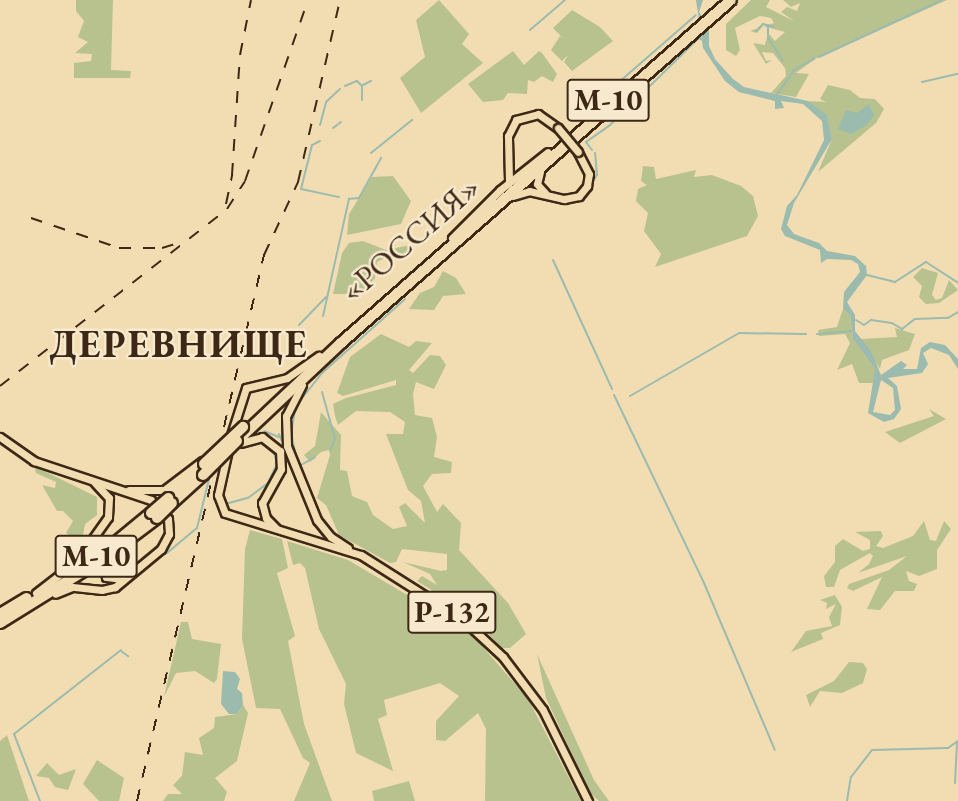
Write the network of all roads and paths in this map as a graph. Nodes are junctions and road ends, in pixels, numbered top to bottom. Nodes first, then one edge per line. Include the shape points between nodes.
1 (721, 0) edge
2 (732, 0) edge
3 (711, 12) junction
4 (551, 154) junction
5 (511, 156) junction
6 (531, 163) junction
7 (540, 172) junction
8 (506, 186) junction
9 (548, 195) junction
10 (513, 196) junction
11 (502, 205) junction
12 (484, 217) junction
13 (452, 238) junction
14 (419, 275) junction
15 (320, 358) junction
16 (0, 437) edge
17 (239, 442) junction
18 (221, 453) junction
19 (203, 467) junction
20 (79, 475) junction
21 (125, 490) junction
22 (154, 515) junction
23 (324, 530) junction
24 (285, 532) junction
25 (318, 541) junction
26 (127, 542) junction
27 (360, 555) junction
28 (130, 575) junction
29 (37, 596) junction
30 (0, 614) edge
31 (0, 623) edge
32 (588, 801) edge

1 - 3 highway, М-10
2 - 3 highway, М-10
3 - 4 highway, «РОССИЯ» / М-10
4 - 6 main road
4 - 7 main road
4 - 12 highway, «РОССИЯ» / М-10
4 - 13 highway, «РОССИЯ» / М-10
5 - 6 main road via 519,164
5 - 8 main road
5 - 9 main road, bridge via 509,133 520,117 541,115 558,128 589,170 586,188 569,199
6 - 8 main road
7 - 9 main road via 537,184
7 - 10 main road
8 - 13 main road
9 - 10 main road via 528,191
10 - 11 main road
11 - 12 main road
11 - 14 main road
12 - 14 highway, «РОССИЯ» / М-10
13 - 15 highway, «РОССИЯ» / М-10
14 - 15 highway, «РОССИЯ» / М-10
15 - 17 highway, «РОССИЯ» / М-10
15 - 18 highway, «РОССИЯ» / М-10, bridge via 243,427
15 - 23 main road via 294,396 284,433
15 - 24 main road, Р-132 via 287,378 254,383 242,393 218,495 224,512 240,521
16 - 20 main road via 34,461
17 - 18 highway, «РОССИЯ» / М-10, bridge
17 - 24 main road via 262,437 279,449 282,467 265,493 262,509 269,522
18 - 19 highway, «РОССИЯ» / М-10, bridge
19 - 21 main road via 162,490
19 - 22 highway, «РОССИЯ» / М-10, bridge
20 - 21 main road
20 - 29 main road via 106,493 110,514 76,562
21 - 28 main road via 160,506 169,525 161,549
22 - 26 highway, М-10
22 - 29 highway, М-10
23 - 25 main road
23 - 27 main road
24 - 25 main road, Р-132
25 - 27 main road, Р-132
26 - 28 main road via 106,561 103,571 115,581
26 - 29 highway, М-10
27 - 32 main road, Р-132 via 448,608 503,657 553,725
28 - 29 main road via 110,589 72,587
29 - 30 highway, М-10
29 - 31 highway, М-10

